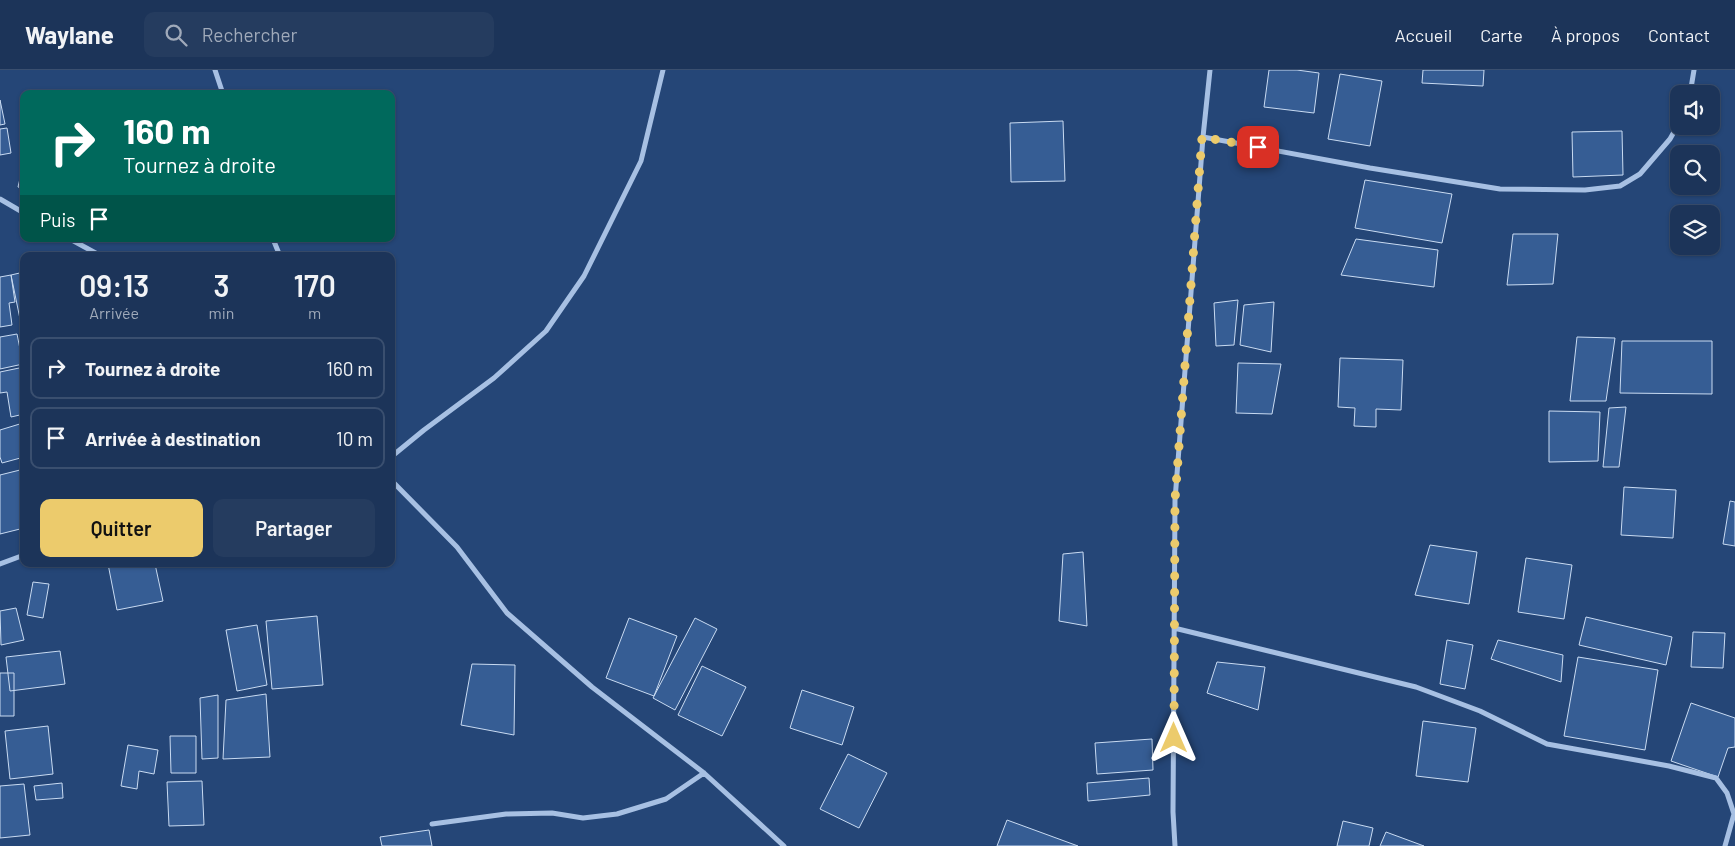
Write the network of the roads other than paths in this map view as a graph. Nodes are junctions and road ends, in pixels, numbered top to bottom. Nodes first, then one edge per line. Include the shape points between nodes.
1 (215, 70) edge
2 (663, 70) edge
3 (1210, 70) edge
4 (1694, 70) edge
5 (1692, 85) edge
6 (222, 90) edge
7 (1672, 135) edge
8 (1202, 137) junction
9 (0, 199) edge
10 (20, 210) edge
11 (75, 242) edge
12 (94, 252) edge
13 (395, 454) edge
14 (395, 484) edge
15 (20, 556) edge
16 (0, 564) edge
17 (1174, 628) junction
18 (704, 773) junction
19 (432, 824) dead end
20 (784, 846) edge
21 (1175, 846) edge
22 (1725, 846) edge

1 - 6 street
2 - 13 street via 641,161 579,284 546,331 494,378
3 - 8 street
4 - 5 street
7 - 8 street via 1640,174 1620,186 1585,190 1500,189
8 - 17 street via 1175,500
9 - 10 street
11 - 12 street
14 - 18 street via 457,548 507,613 592,687
15 - 16 street
17 - 21 street
17 - 22 street via 1416,687 1480,712 1547,744 1716,778 1727,793 1734,814
18 - 19 street via 666,799 617,814 583,818 552,812 506,814
18 - 20 street

